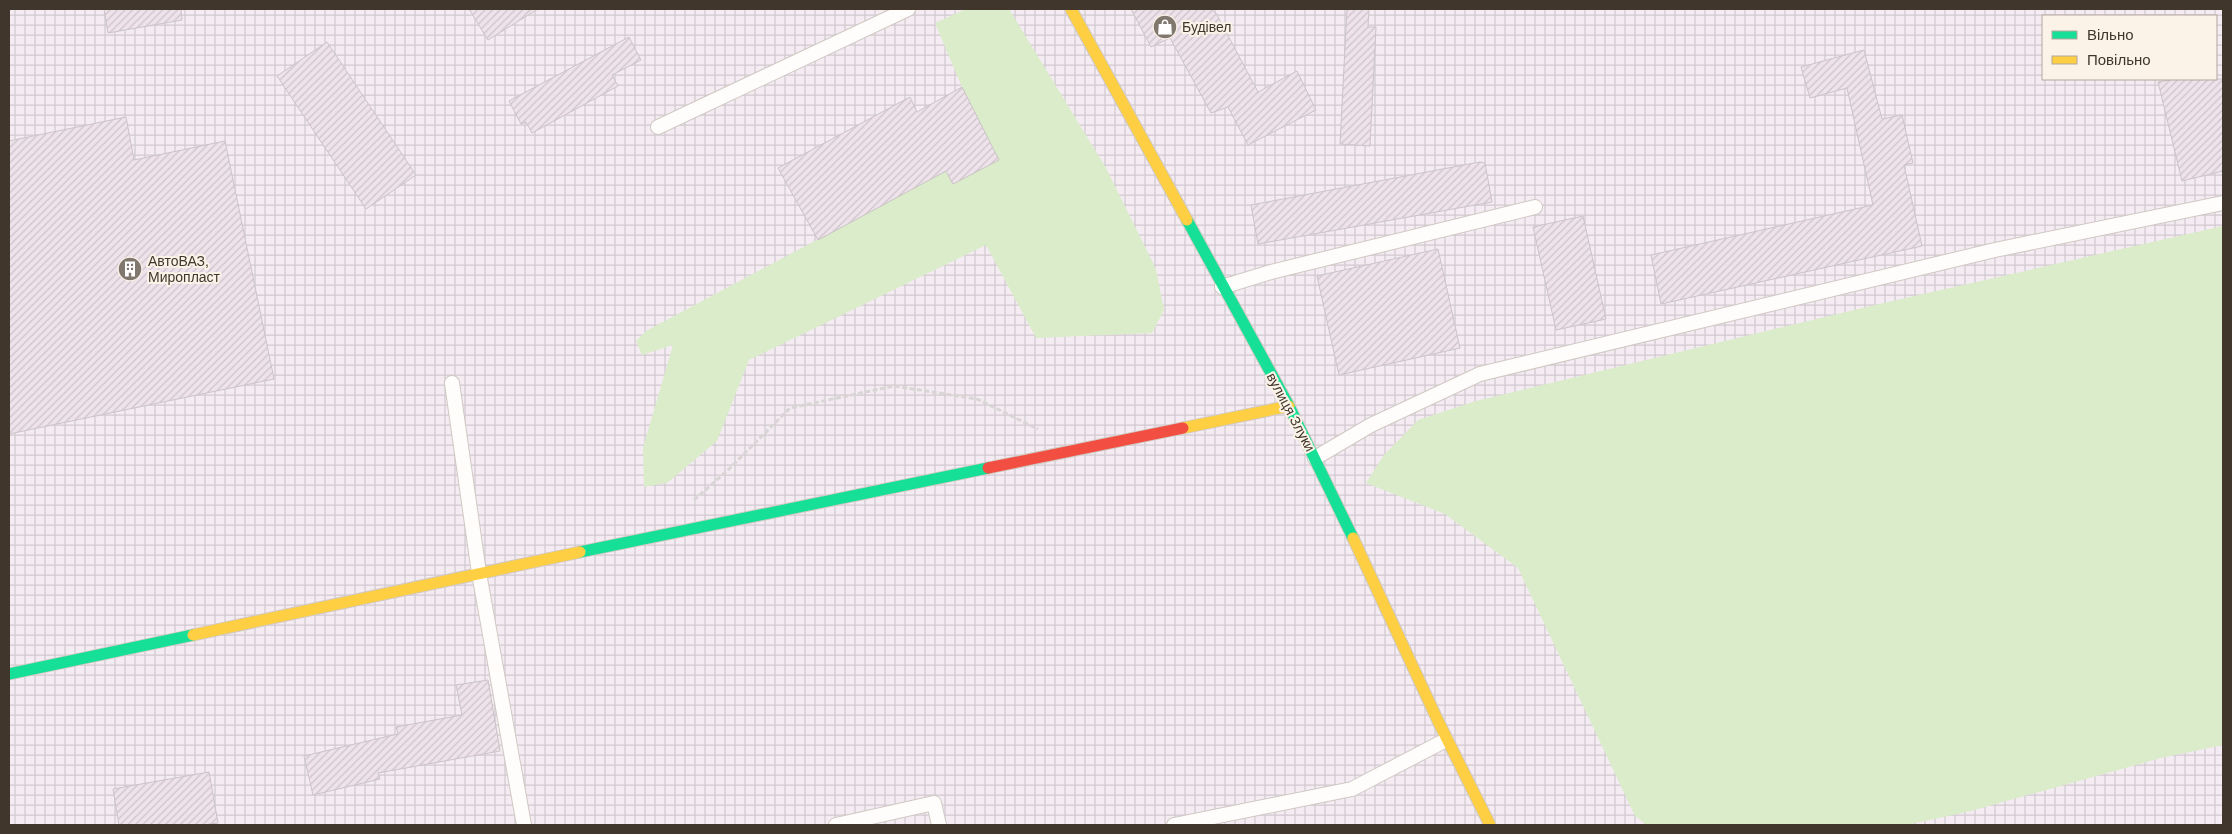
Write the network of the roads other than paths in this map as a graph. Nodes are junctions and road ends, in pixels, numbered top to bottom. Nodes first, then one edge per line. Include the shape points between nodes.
1 (908, 9) edge
2 (1071, 9) edge
3 (658, 127) dead end
4 (2223, 203) edge
5 (1534, 207) dead end
6 (1222, 287) junction
7 (452, 383) dead end
8 (1288, 406) junction
9 (1315, 458) junction
10 (479, 573) junction
11 (9, 674) edge
12 (1446, 740) junction
13 (524, 825) edge
14 (836, 825) edge
15 (939, 825) edge
16 (1174, 825) edge
17 (1490, 825) edge

1 - 3 lane
2 - 6 street, вулиця Злуки
4 - 9 lane via 1995,250 1480,374 1371,426
5 - 6 lane
6 - 8 street, вулиця Злуки
7 - 10 lane
8 - 9 street, вулиця Злуки
8 - 10 street
9 - 12 street, вулиця Злуки
10 - 11 street
10 - 13 lane
12 - 16 lane via 1352,788
12 - 17 street, вулиця Злуки
14 - 15 lane via 934,803

